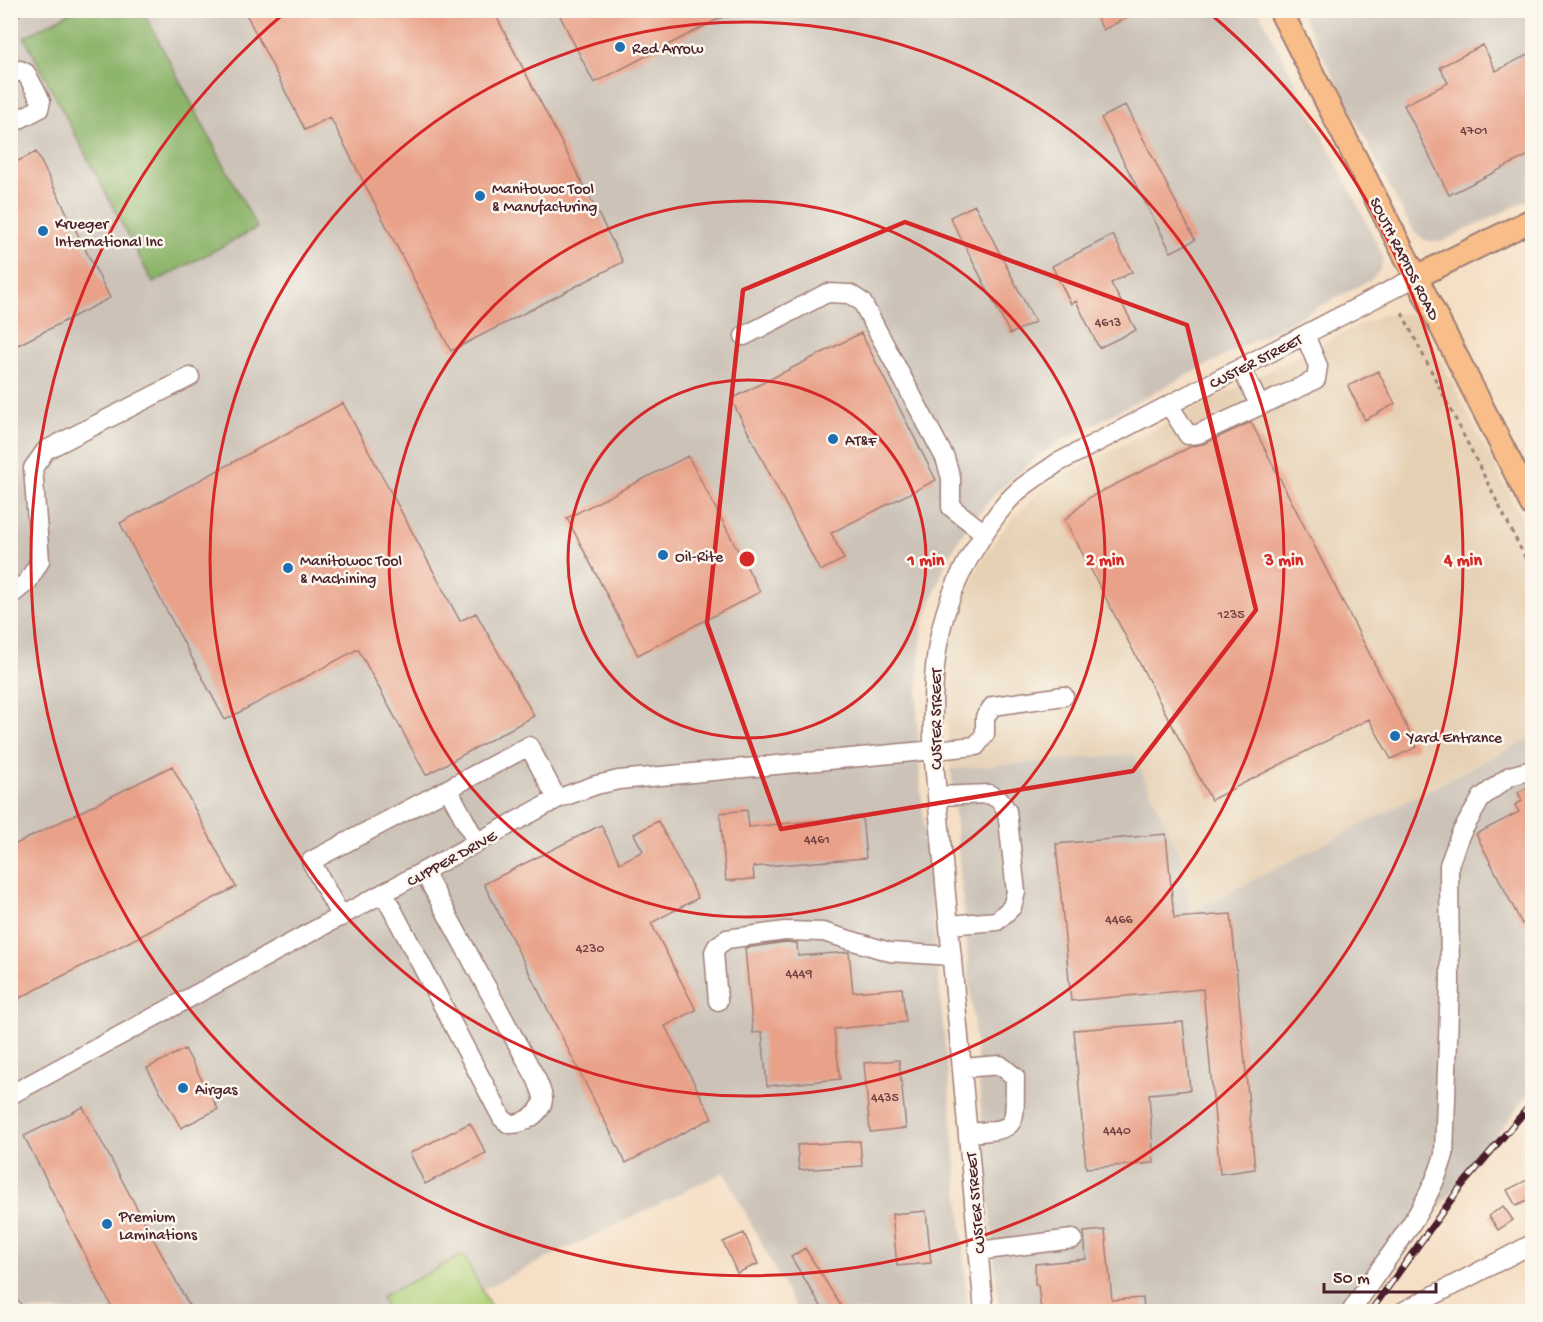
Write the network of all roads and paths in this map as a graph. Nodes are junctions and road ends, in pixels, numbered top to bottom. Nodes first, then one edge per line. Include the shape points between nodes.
1 (1280, 10) edge
2 (10, 75) edge
3 (10, 124) edge
4 (1533, 220) edge
5 (1416, 277) junction
6 (1402, 313) dead end
7 (1305, 335) junction
8 (744, 336) dead end
9 (1240, 368) junction
10 (190, 377) dead end
11 (1170, 405) junction
12 (1260, 406) junction
13 (1533, 505) edge
14 (984, 533) junction
15 (1533, 571) edge
16 (10, 596) edge
17 (1064, 696) dead end
18 (933, 751) junction
19 (1533, 770) edge
20 (448, 789) junction
21 (937, 796) junction
22 (557, 799) junction
23 (477, 843) junction
24 (424, 872) junction
25 (384, 894) junction
26 (341, 917) junction
27 (949, 925) junction
28 (952, 956) junction
29 (718, 1001) dead end
30 (962, 1068) junction
31 (10, 1095) edge
32 (968, 1133) junction
33 (1073, 1239) dead end
34 (1533, 1244) edge
35 (978, 1251) junction
36 (10, 1306) edge
37 (14, 1311) edge
38 (984, 1311) edge
39 (1351, 1311) edge
40 (1402, 1311) edge

1 - 5 main road, SOUTH RAPIDS ROAD
2 - 3 street via 20,70 26,73 41,101 39,109
4 - 5 main road
5 - 7 street, CUSTER STREET
5 - 13 main road, SOUTH RAPIDS ROAD
6 - 15 path
7 - 9 street, CUSTER STREET
7 - 12 street via 1318,366 1316,379
8 - 14 street via 827,293 850,294 862,302 945,458 951,477 951,507
9 - 11 street, CUSTER STREET
9 - 12 street
10 - 16 street via 46,450 33,468 40,561 28,581
11 - 12 street via 1188,435
11 - 14 street, CUSTER STREET via 1057,463 1019,490
14 - 18 street, CUSTER STREET via 947,602 935,655
17 - 18 street, CLIPPER DRIVE via 993,706 985,717 985,734 976,746
18 - 21 street, CUSTER STREET
18 - 22 street, CLIPPER DRIVE via 619,780
19 - 39 street via 1510,776 1482,797 1460,835 1449,865 1450,982 1444,1155 1427,1199
20 - 22 street via 529,746
20 - 23 street
20 - 26 street via 311,861
21 - 27 street, CUSTER STREET
21 - 27 street via 988,794 1000,800 1007,811 1016,892 1012,907 997,921
22 - 23 street, CLIPPER DRIVE
23 - 24 street, CLIPPER DRIVE
24 - 25 street, CLIPPER DRIVE
24 - 25 street via 537,1080 543,1097 541,1107 525,1121 509,1124 502,1118
25 - 26 street, CLIPPER DRIVE
26 - 31 street, CLIPPER DRIVE
27 - 28 street, CUSTER STREET
28 - 29 street via 890,952 823,932 785,931 727,939 714,952
28 - 30 street, CUSTER STREET
30 - 32 street, CUSTER STREET
30 - 32 street via 1000,1065 1015,1077 1014,1119 1009,1126
32 - 35 street, CUSTER STREET
33 - 35 street
34 - 40 street
35 - 38 street, CUSTER STREET
36 - 37 street

